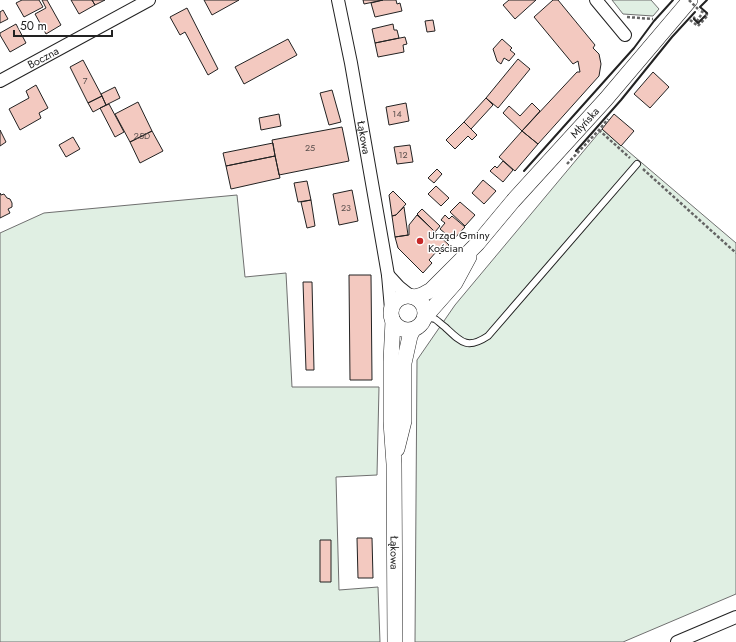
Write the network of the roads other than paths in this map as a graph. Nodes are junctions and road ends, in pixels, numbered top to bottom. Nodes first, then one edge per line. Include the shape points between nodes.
1 (149, 0) edge
2 (338, 0) edge
3 (596, 0) edge
4 (694, 5) edge
5 (625, 35) dead end
6 (0, 81) edge
7 (637, 164) road end
8 (478, 243) junction
9 (388, 275) junction
10 (412, 296) junction
11 (392, 315) junction
12 (425, 317) junction
13 (413, 330) junction
14 (394, 464) junction
15 (736, 617) edge
16 (395, 642) edge
17 (677, 642) edge

1 - 6 street, Boczna
2 - 9 street, Łąkowa
3 - 5 street
4 - 8 street, Młyńska via 513,201
7 - 12 lane via 488,336 472,344 464,342 435,320
8 - 10 street, Młyńska via 431,290 422,295
8 - 12 street, Młyńska via 455,283
9 - 10 street
9 - 11 street, Łąkowa
10 - 11 street via 397,299 393,304
10 - 12 street via 424,305
11 - 13 street via 396,326
11 - 14 street, Łąkowa via 391,422
12 - 13 street
13 - 14 street, Łąkowa via 404,363 404,421
14 - 16 street, Łąkowa
15 - 17 street

